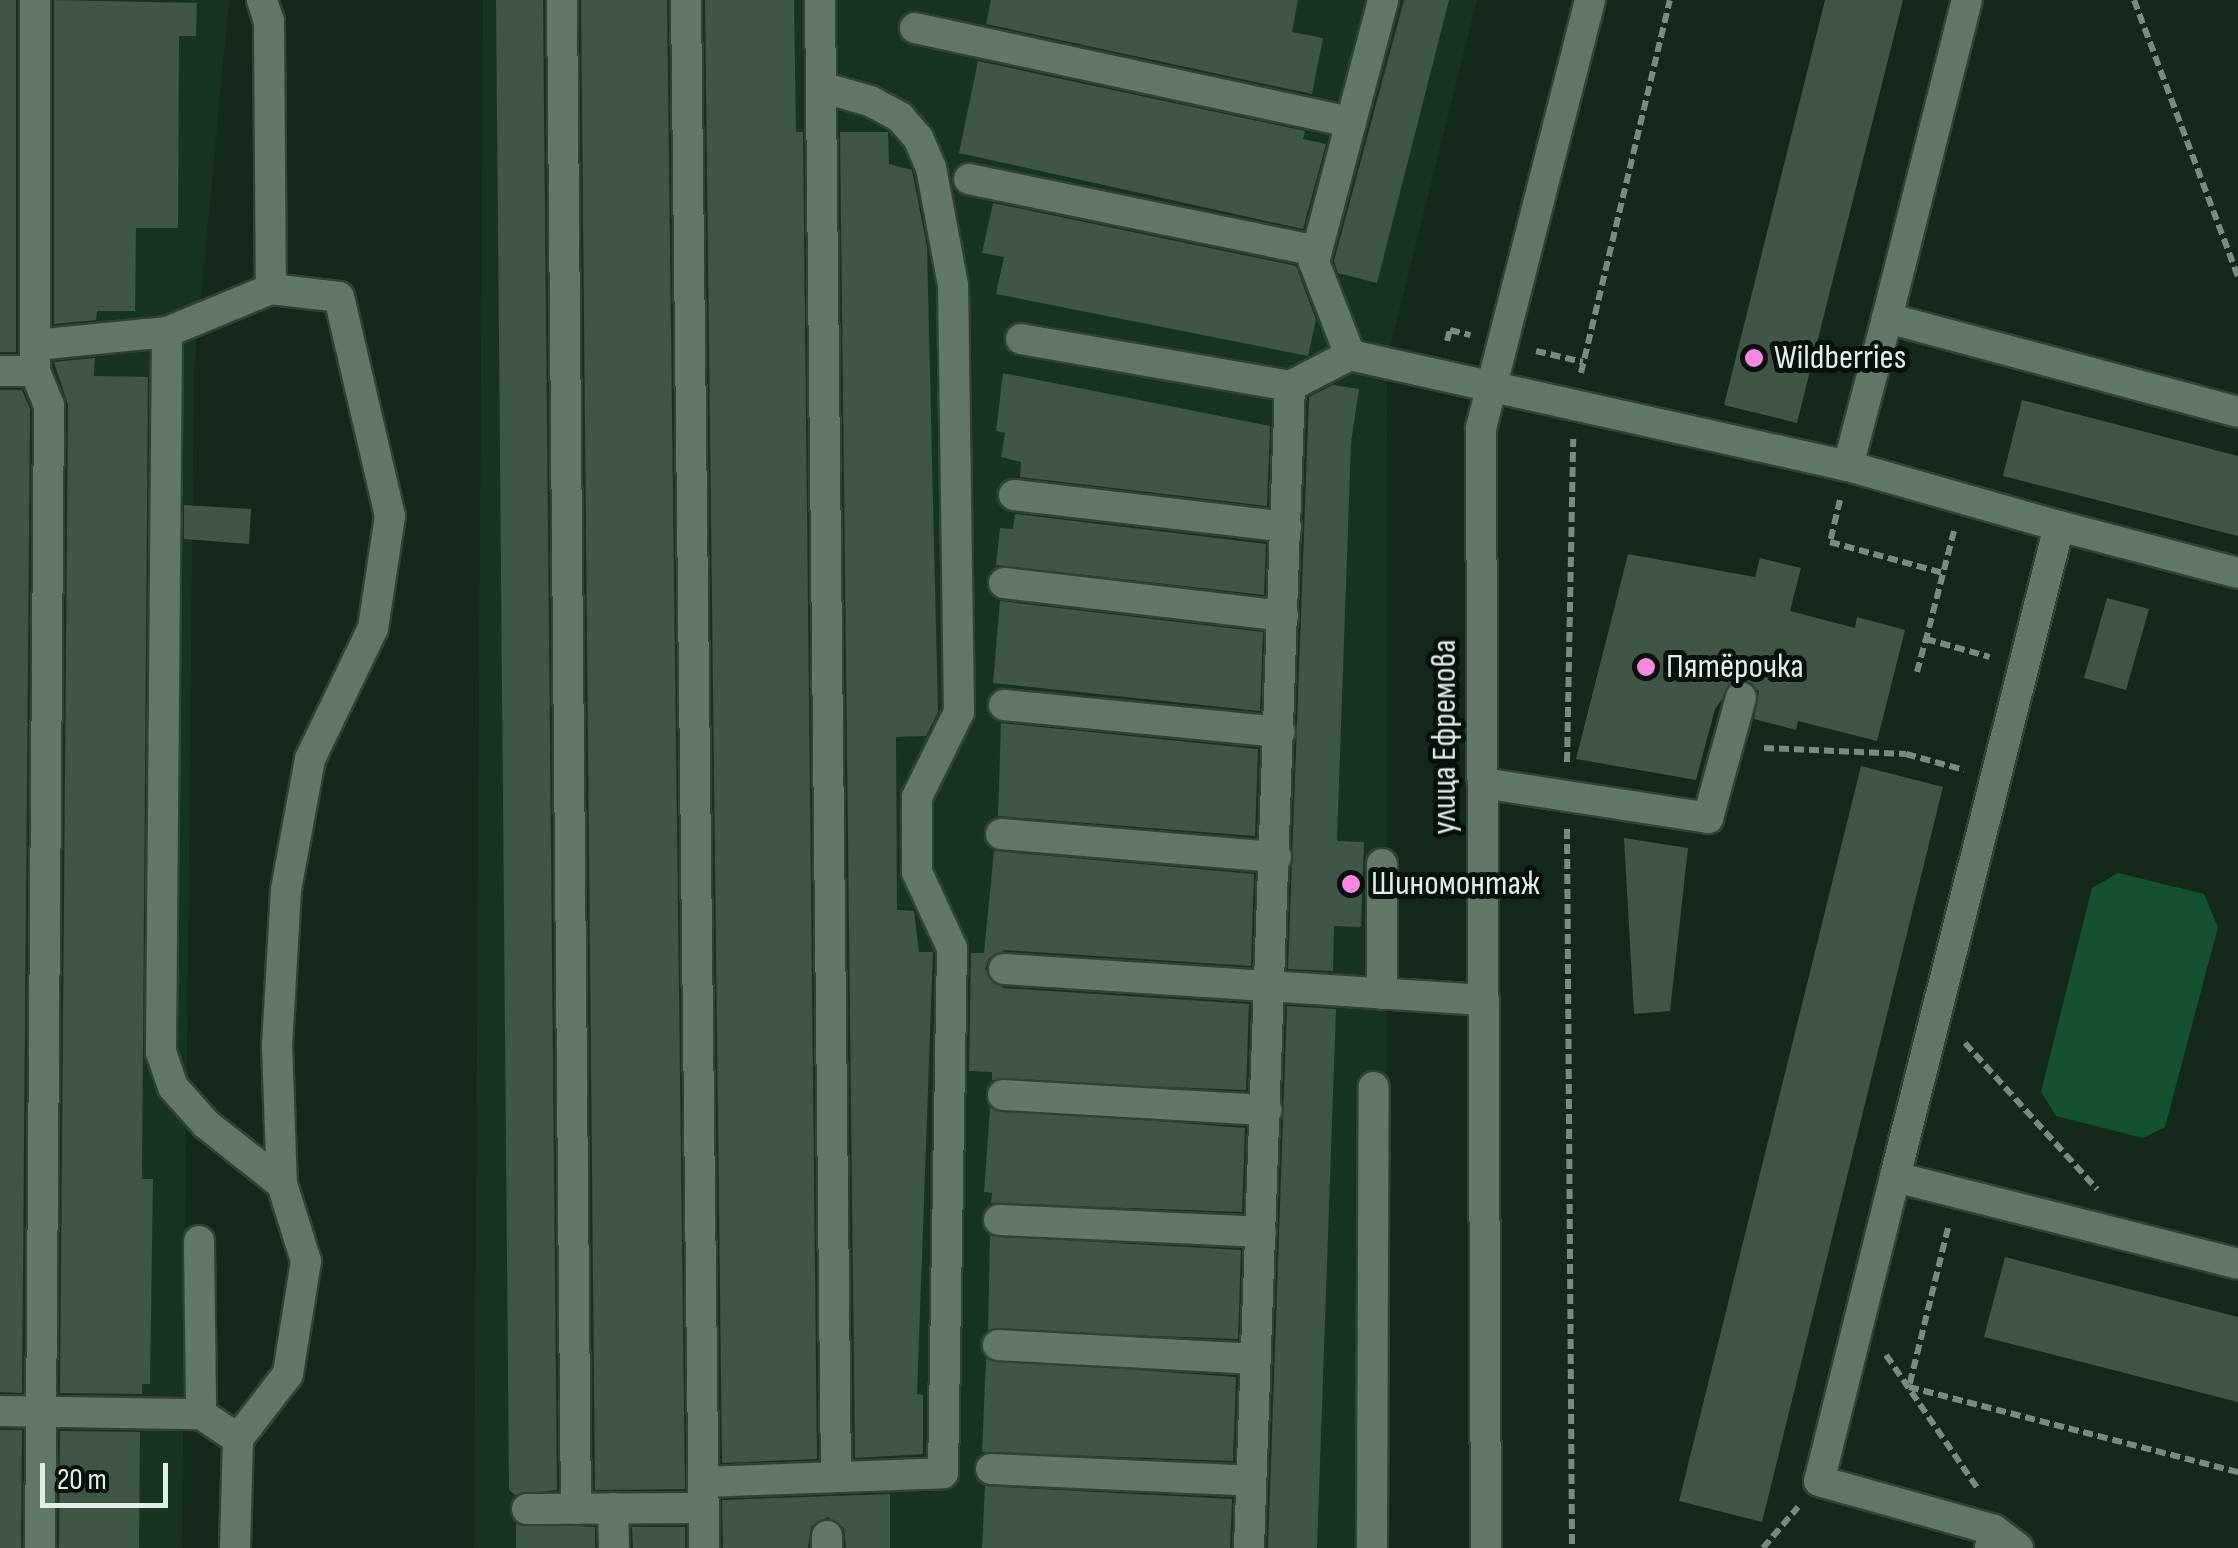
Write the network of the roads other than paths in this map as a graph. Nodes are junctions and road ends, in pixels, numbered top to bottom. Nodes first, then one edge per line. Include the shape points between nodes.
1 (35, 0) edge
2 (262, 0) edge
3 (562, 0) edge
4 (686, 0) edge
5 (820, 0) edge
6 (1384, 0) edge
7 (1590, 0) edge
8 (1968, 0) edge
9 (915, 28) dead end
10 (821, 87) junction
11 (1351, 122) junction
12 (970, 178) dead end
13 (1317, 251) junction
14 (271, 289) junction
15 (1887, 318) junction
16 (166, 332) junction
17 (1021, 339) dead end
18 (1350, 355) junction
19 (35, 358) junction
20 (0, 371) edge
21 (1493, 382) junction
22 (1290, 386) junction
23 (2238, 412) edge
24 (1848, 466) junction
25 (1014, 495) dead end
26 (2060, 526) junction
27 (1286, 527) junction
28 (2238, 573) edge
29 (1004, 583) dead end
30 (1283, 616) junction
31 (1741, 697) dead end
32 (1004, 704) dead end
33 (1280, 732) junction
34 (1483, 783) junction
35 (1000, 834) dead end
36 (1276, 856) junction
37 (1382, 864) dead end
38 (1004, 968) dead end
39 (1272, 987) junction
40 (1382, 994) junction
41 (1484, 1000) junction
42 (1374, 1088) dead end
43 (1003, 1095) dead end
44 (1267, 1110) junction
45 (1895, 1177) junction
46 (282, 1184) junction
47 (1000, 1220) dead end
48 (1262, 1232) junction
49 (199, 1240) dead end
50 (2238, 1264) edge
51 (998, 1345) dead end
52 (1256, 1359) junction
53 (0, 1411) edge
54 (42, 1412) junction
55 (201, 1414) junction
56 (238, 1439) junction
57 (991, 1469) dead end
58 (836, 1477) junction
59 (1251, 1482) junction
60 (703, 1495) junction
61 (613, 1508) junction
62 (527, 1509) dead end
63 (576, 1509) junction
64 (2001, 1542) edge
65 (40, 1548) edge
66 (235, 1548) edge
67 (614, 1548) edge
68 (704, 1548) edge
69 (1249, 1548) edge
70 (1372, 1548) edge
71 (1486, 1548) edge

1 - 19 street
2 - 14 street via 269,21
3 - 63 street
4 - 60 street
5 - 10 street
6 - 11 street
7 - 21 street, улица Ефремова
8 - 15 street
9 - 11 street
10 - 58 street
10 - 58 street via 900,116 931,168 954,285 958,712 917,797 917,872 952,948 944,1473
11 - 13 street
12 - 13 street
13 - 18 street via 1314,262
14 - 16 street
14 - 46 street via 339,297 390,516 373,628 310,759 286,890 277,1044
15 - 23 street
15 - 24 street
16 - 19 street
16 - 46 street via 161,1052 172,1087 206,1124
17 - 22 street
18 - 21 street
18 - 22 street
19 - 20 street
19 - 54 street via 49,404
21 - 24 street
21 - 34 street, улица Ефремова via 1481,428
22 - 27 street
24 - 26 street
25 - 27 street
26 - 28 street
26 - 45 street
27 - 30 street
29 - 30 street
30 - 33 street
31 - 34 street via 1708,818
32 - 33 street
33 - 36 street
34 - 41 street, улица Ефремова
35 - 36 street
36 - 39 street
37 - 40 street
38 - 39 street
39 - 40 street
39 - 44 street
40 - 41 street
41 - 71 street, улица Ефремова
42 - 70 street
43 - 44 street
44 - 48 street
45 - 50 street
45 - 64 street via 1819,1481
46 - 56 street via 306,1261 288,1374
47 - 48 street
48 - 52 street
49 - 55 street
51 - 52 street
52 - 59 street
53 - 54 street
54 - 55 street
54 - 65 street
55 - 56 street
56 - 66 street
57 - 59 street
58 - 60 street
59 - 69 street
60 - 61 street
60 - 68 street
61 - 63 street
61 - 67 street
62 - 63 street

